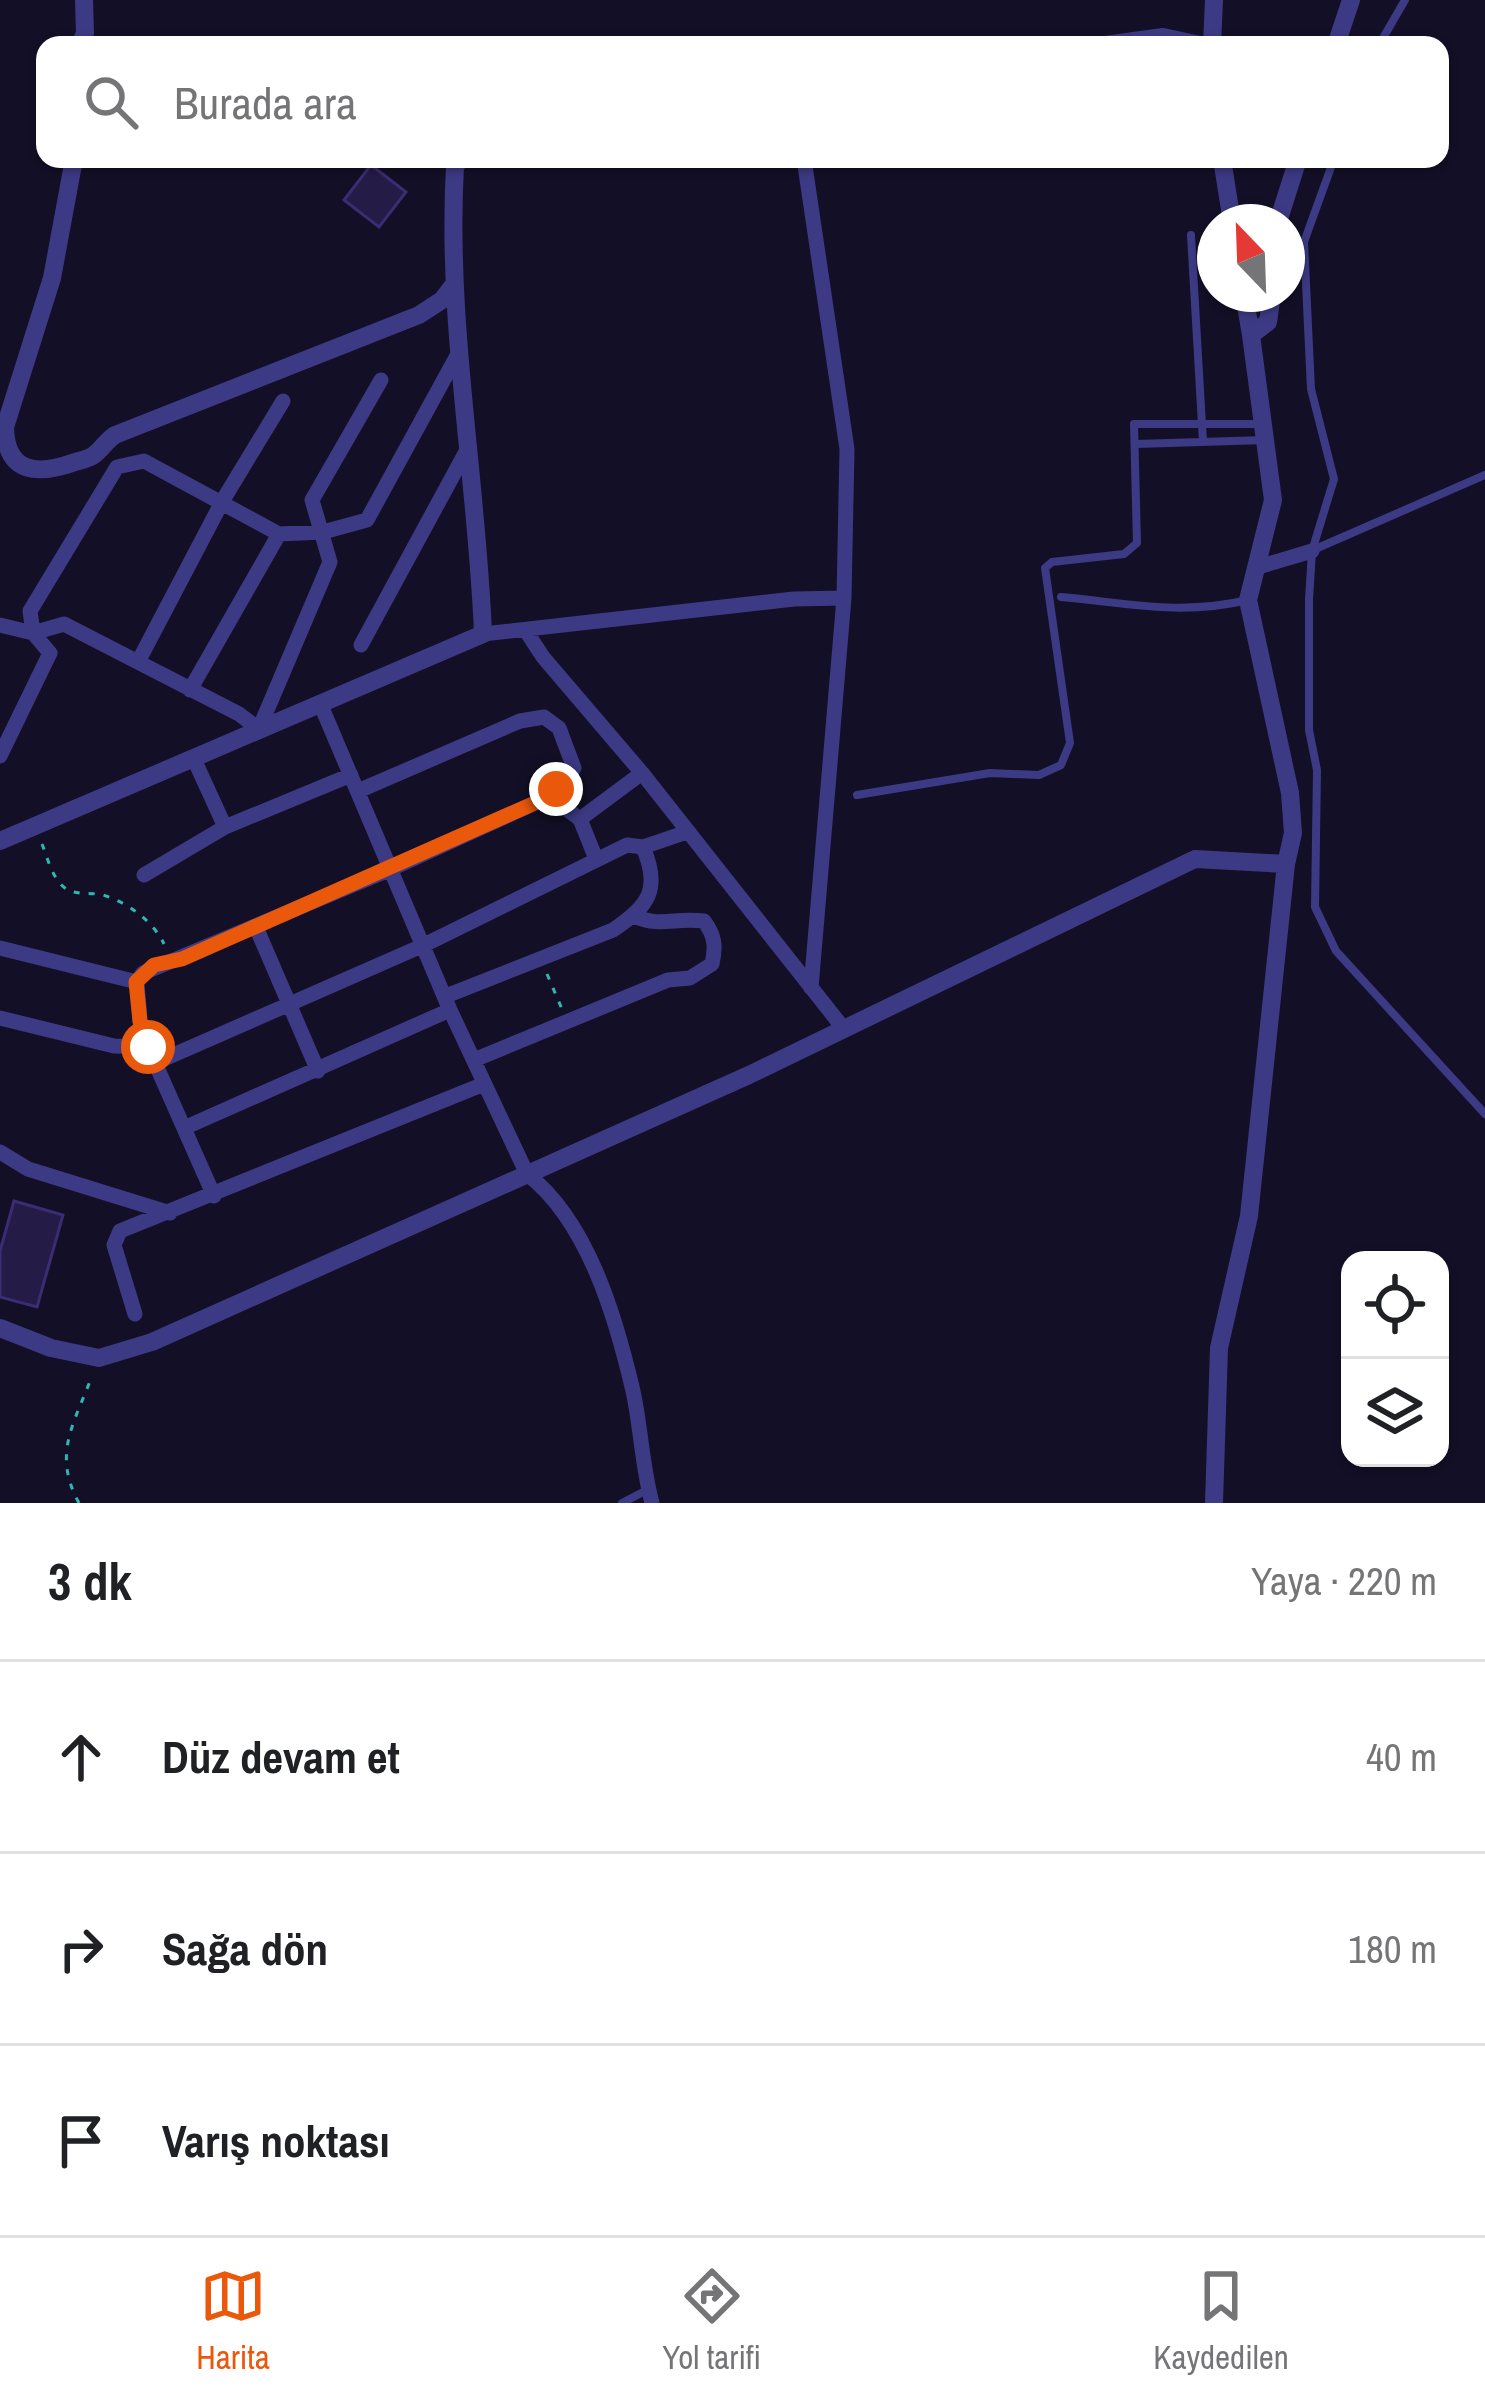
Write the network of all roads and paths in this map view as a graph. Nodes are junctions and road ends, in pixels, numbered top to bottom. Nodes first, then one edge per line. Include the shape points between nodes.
1 (84, 0) edge
2 (1214, 0) edge
3 (1352, 0) edge
4 (1406, 0) edge
5 (84, 36) edge
6 (1212, 36) edge
7 (1339, 36) edge
8 (1384, 36) edge
9 (72, 168) edge
10 (455, 168) edge
11 (805, 168) edge
12 (1223, 168) edge
13 (1295, 168) edge
14 (1331, 168) edge
15 (1229, 204) edge
16 (1284, 204) edge
17 (1191, 235) dead end
18 (452, 286) junction
19 (1247, 312) edge
20 (1269, 312) edge
21 (1251, 335) junction
22 (459, 352) junction
23 (381, 380) dead end
24 (283, 400) dead end
25 (1202, 424) junction
26 (1265, 432) junction
27 (1203, 442) junction
28 (1136, 444) junction
29 (469, 446) junction
30 (3, 447) edge
31 (1485, 476) edge
32 (223, 500) junction
33 (323, 532) junction
34 (279, 534) junction
35 (1312, 551) junction
36 (1255, 568) junction
37 (1060, 597) dead end
38 (844, 598) junction
39 (1247, 600) junction
40 (0, 625) edge
41 (33, 632) junction
42 (526, 632) junction
43 (483, 634) junction
44 (361, 646) dead end
45 (138, 662) junction
46 (190, 690) junction
47 (320, 703) junction
48 (260, 729) junction
49 (0, 756) edge
50 (194, 757) junction
51 (642, 773) junction
52 (354, 783) junction
53 (556, 789) junction
54 (857, 795) dead end
55 (580, 819) junction
56 (34, 826) junction
57 (225, 827) junction
58 (687, 832) junction
59 (0, 841) edge
60 (644, 847) junction
61 (596, 859) junction
62 (1286, 864) junction
63 (391, 869) junction
64 (144, 875) dead end
65 (634, 916) junction
66 (256, 927) junction
67 (424, 945) junction
68 (0, 948) edge
69 (540, 959) junction
70 (171, 962) junction
71 (136, 982) junction
72 (811, 988) junction
73 (448, 1003) junction
74 (290, 1004) junction
75 (0, 1018) edge
76 (568, 1022) junction
77 (844, 1029) junction
78 (152, 1055) junction
79 (474, 1060) junction
80 (318, 1071) junction
81 (484, 1084) junction
82 (1485, 1114) edge
83 (184, 1128) junction
84 (0, 1153) edge
85 (527, 1174) junction
86 (214, 1196) junction
87 (170, 1214) junction
88 (135, 1314) dead end
89 (0, 1328) edge
90 (99, 1358) junction
91 (650, 1496) edge
92 (80, 1503) edge
93 (622, 1503) edge
94 (1214, 1503) edge

1 - 5 street
2 - 6 street
3 - 7 street
4 - 8 lane
9 - 30 street via 52,278
10 - 18 street
11 - 38 street via 846,436
12 - 15 street
13 - 16 street
14 - 35 lane via 1304,242 1312,389 1334,479
17 - 25 lane
18 - 22 street
18 - 30 street via 419,315 116,435 94,455 50,471 16,462
19 - 21 street
20 - 21 street
21 - 26 street
22 - 29 street
22 - 33 street via 367,520
23 - 33 street via 312,500
24 - 32 street
25 - 26 lane
25 - 27 lane
25 - 28 lane via 1134,424
26 - 27 lane
26 - 36 street via 1273,500
27 - 28 lane
28 - 54 lane via 1133,548 1045,568 1070,743 1060,765 1039,775 990,773
29 - 43 street
29 - 44 street
31 - 35 lane
32 - 34 street
32 - 41 street via 144,461 117,467 30,610
32 - 45 street
33 - 34 street
33 - 48 street via 330,562
34 - 46 street
35 - 36 street
35 - 82 lane via 1316,907 1336,951
36 - 39 street
37 - 39 lane via 1162,610
38 - 42 street
38 - 72 street
39 - 62 street via 1290,793
40 - 41 street
41 - 45 street via 64,624
41 - 49 street via 50,653
42 - 43 street
42 - 51 street
43 - 47 street
45 - 46 street
46 - 48 street
47 - 48 street
47 - 52 street
48 - 50 street
50 - 56 street
50 - 57 street
51 - 55 street
51 - 58 street
52 - 53 street via 544,717 559,728 574,768
52 - 57 street
52 - 63 street
53 - 55 street
53 - 63 street
55 - 61 street
56 - 59 street
56 - 70 path via 56,879 70,892 102,895 138,914 158,932
57 - 64 street
58 - 60 street
58 - 72 street
60 - 61 street via 627,845
60 - 65 street via 654,875
61 - 67 street
62 - 77 street via 1195,860
62 - 94 street via 1249,1216 1219,1348
63 - 66 street
63 - 67 street
65 - 69 street
65 - 76 street via 655,925 704,921 716,949 712,964
66 - 70 street
66 - 74 street
67 - 73 street
67 - 74 street
68 - 71 street
69 - 73 street
69 - 76 path
70 - 71 street
71 - 78 street
72 - 77 street
73 - 79 street
73 - 80 street
74 - 78 street
74 - 80 street
75 - 78 street
76 - 79 street
77 - 85 street
78 - 83 street
79 - 81 street
80 - 83 street
81 - 85 street
81 - 86 street
83 - 86 street
84 - 87 street
85 - 90 street via 152,1342
85 - 91 street via 550,1192 591,1263 633,1392
86 - 87 street
87 - 88 street via 120,1231 114,1245
89 - 90 street
90 - 92 path via 63,1453
91 - 93 lane

